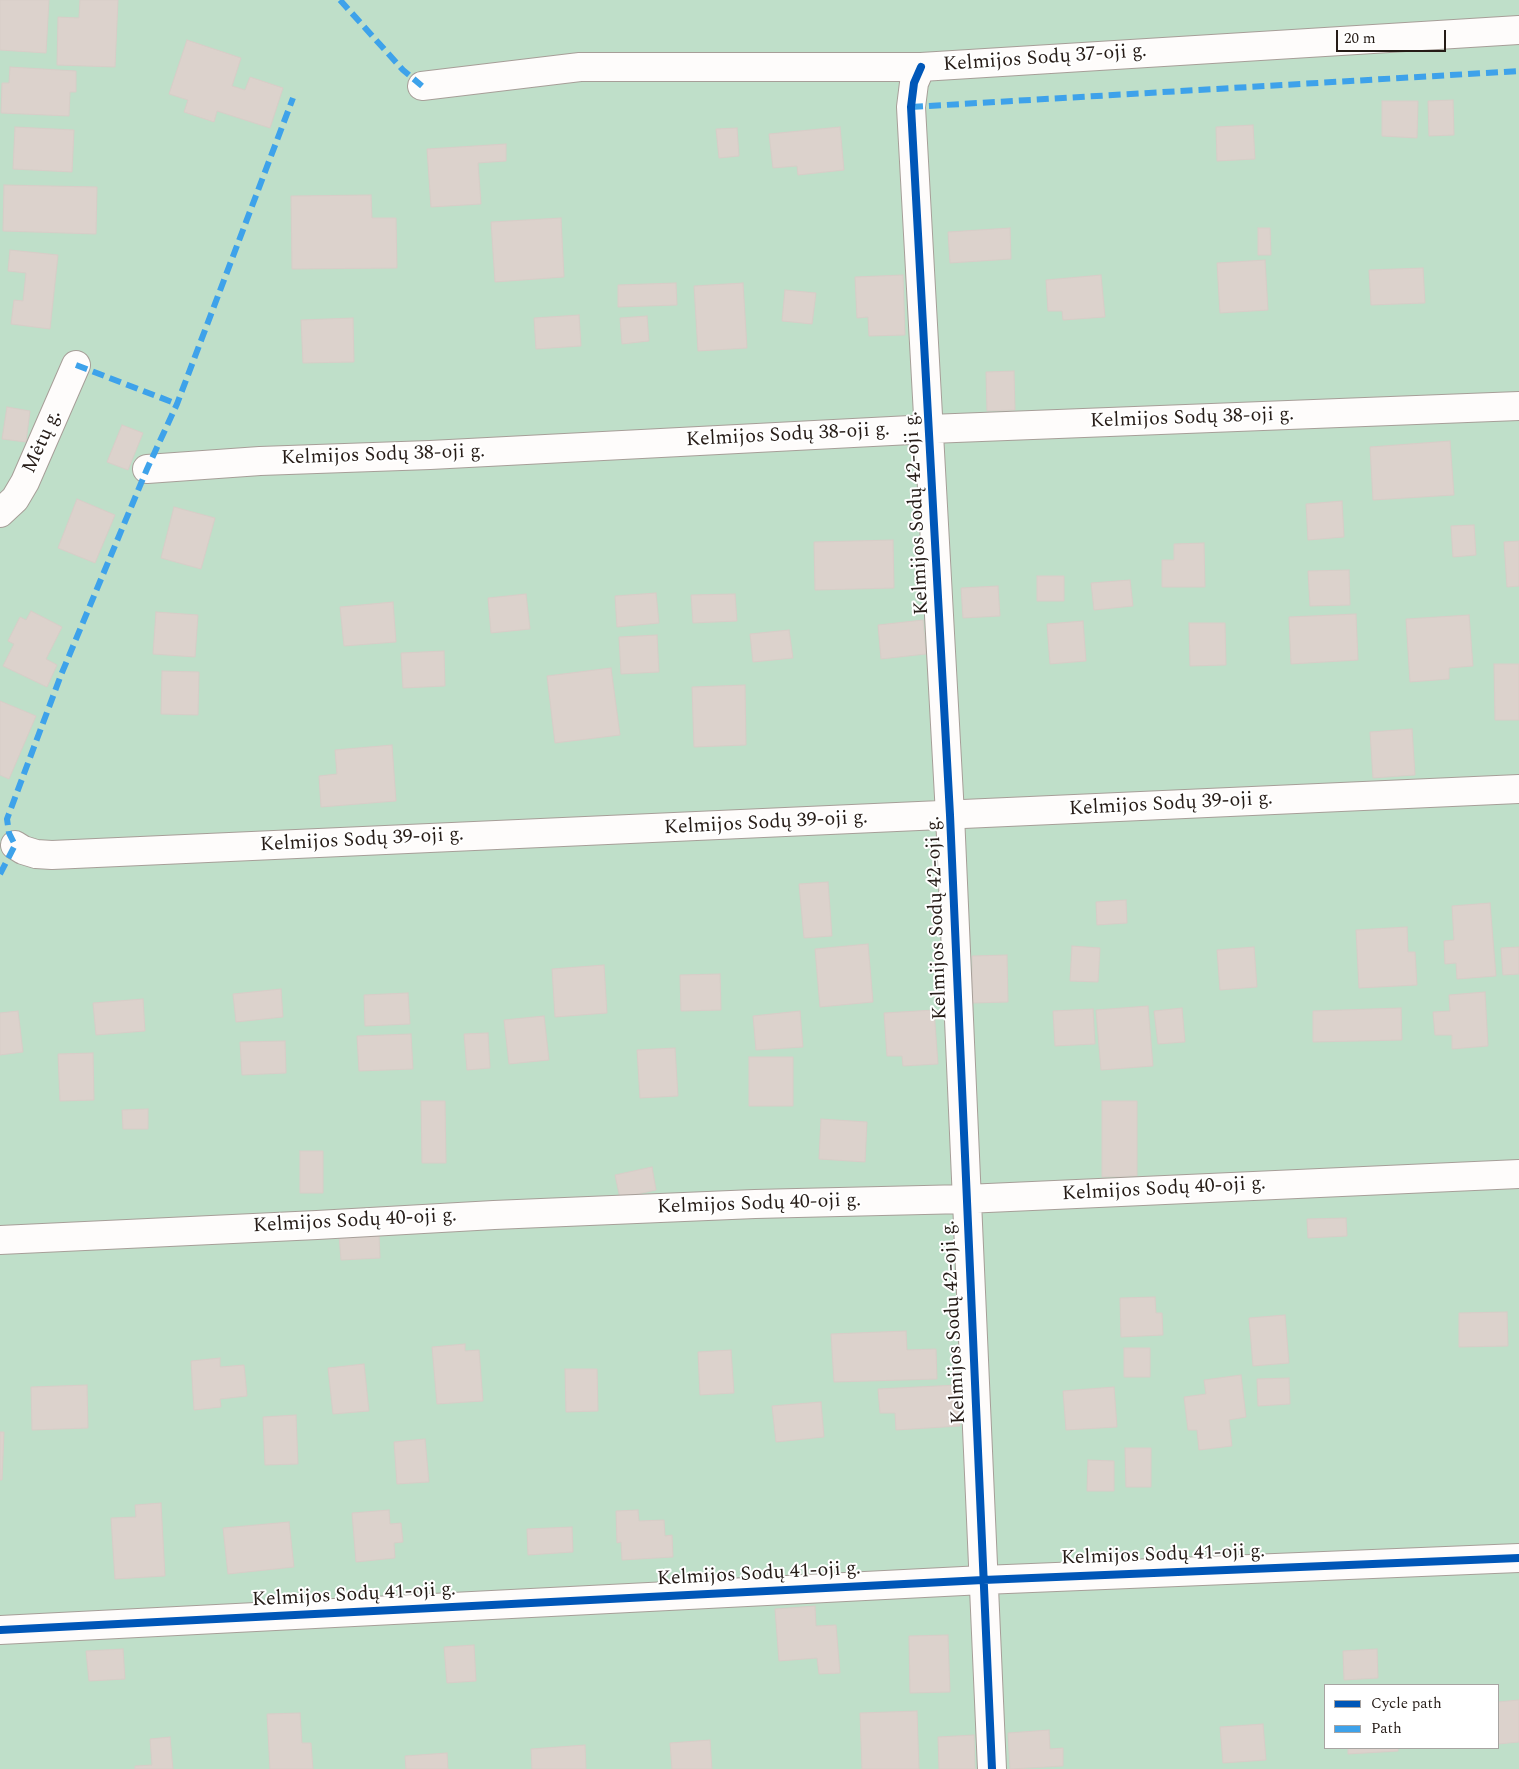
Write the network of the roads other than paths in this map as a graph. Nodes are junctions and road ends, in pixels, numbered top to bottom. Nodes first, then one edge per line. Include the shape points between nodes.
1 (1519, 30) edge
2 (921, 67) junction
3 (422, 86) dead end
4 (76, 365) dead end
5 (1519, 406) edge
6 (930, 429) junction
7 (147, 468) dead end
8 (0, 513) edge
9 (1519, 789) edge
10 (950, 815) junction
11 (15, 845) dead end
12 (1519, 1174) edge
13 (966, 1199) junction
14 (0, 1240) edge
15 (1519, 1558) edge
16 (983, 1580) junction
17 (0, 1630) edge
18 (992, 1769) edge

1 - 2 street, Kelmijos Sodų 37-oji g.
2 - 3 street, Kelmijos Sodų 37-oji g. via 580,67
2 - 6 street, Kelmijos Sodų 42-oji g. via 914,84 911,107
4 - 8 street, Mėtų g. via 25,482 15,499
5 - 6 street, Kelmijos Sodų 38-oji g.
6 - 7 street, Kelmijos Sodų 38-oji g.
6 - 10 street, Kelmijos Sodų 42-oji g.
9 - 10 street, Kelmijos Sodų 39-oji g.
10 - 11 street, Kelmijos Sodų 39-oji g. via 52,855 36,854
10 - 13 street, Kelmijos Sodų 42-oji g.
12 - 13 street, Kelmijos Sodų 40-oji g.
13 - 14 street, Kelmijos Sodų 40-oji g. via 513,1214
13 - 16 street, Kelmijos Sodų 42-oji g.
15 - 16 street, Kelmijos Sodų 41-oji g.
16 - 17 street, Kelmijos Sodų 41-oji g.
16 - 18 street, Kelmijos Sodų 42-oji g.

